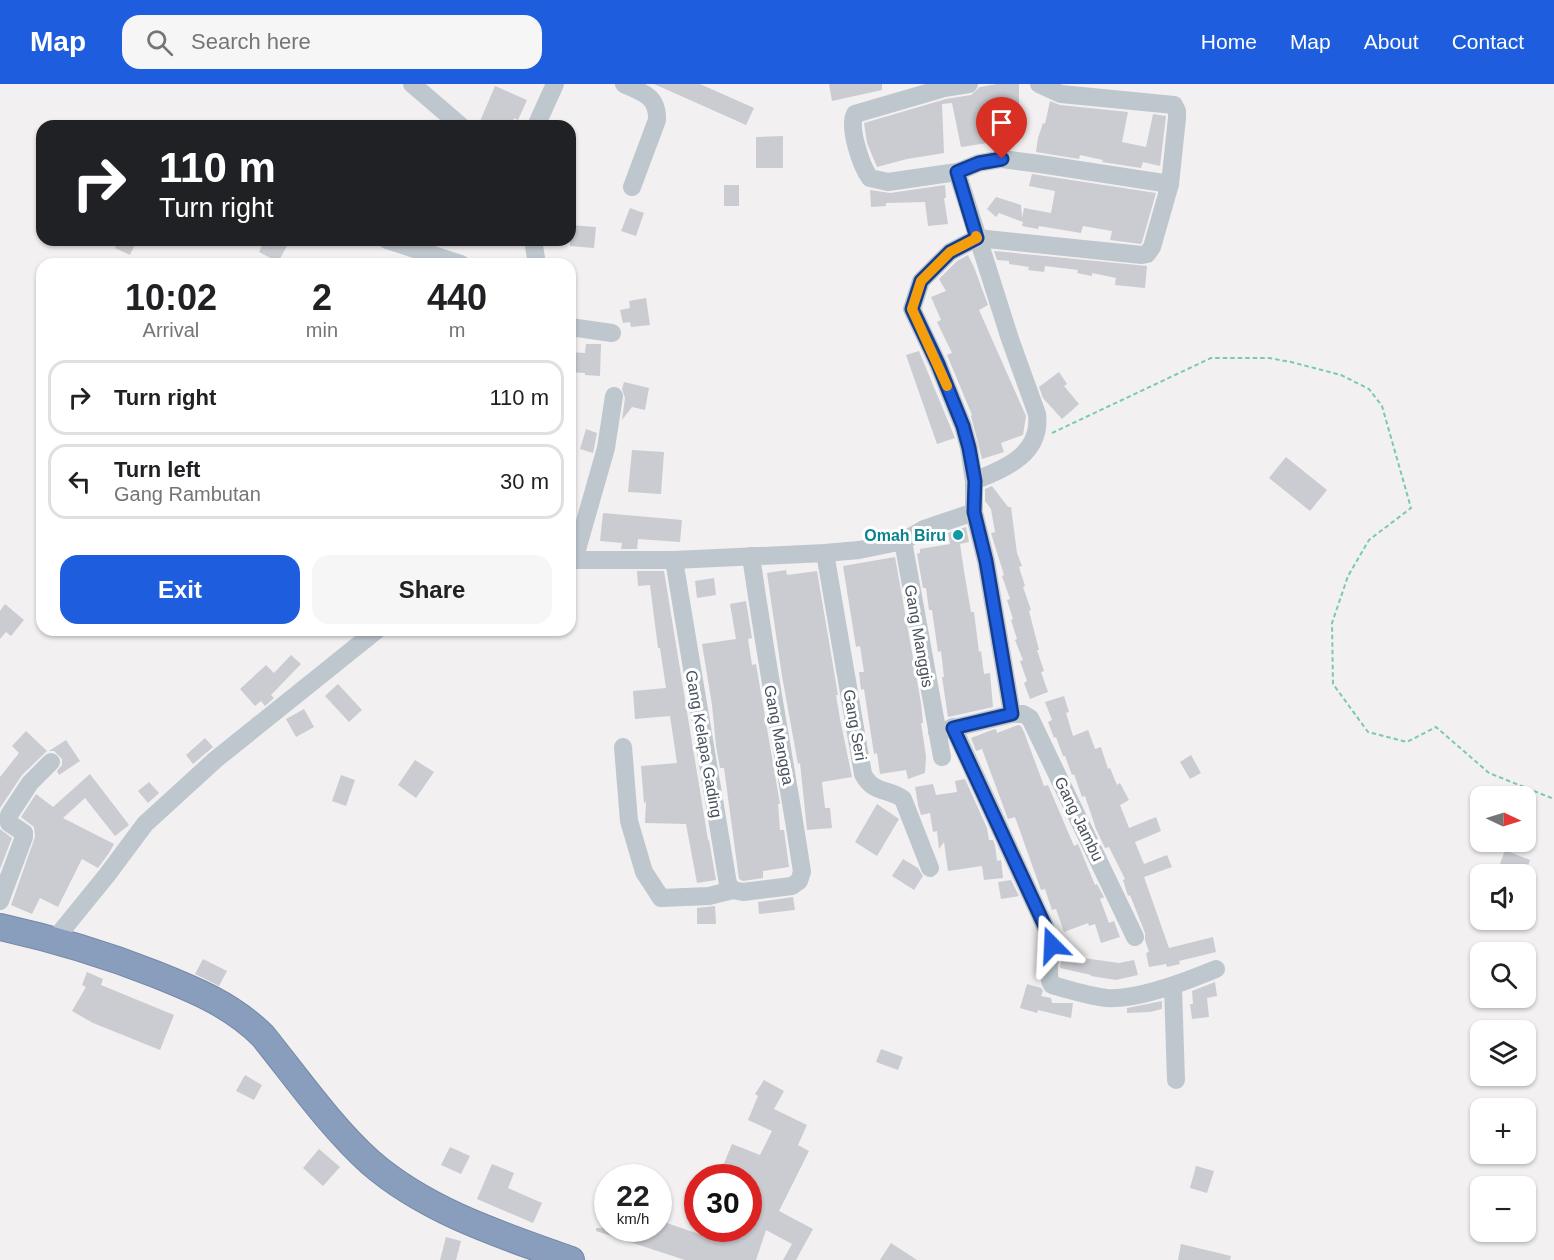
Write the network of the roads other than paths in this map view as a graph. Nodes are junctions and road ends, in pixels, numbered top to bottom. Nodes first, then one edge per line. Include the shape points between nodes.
1 (412, 84) edge
2 (555, 84) edge
3 (624, 84) edge
4 (969, 84) edge
5 (1039, 84) edge
6 (454, 120) edge
7 (539, 120) edge
8 (957, 172) junction
9 (1170, 184) junction
10 (632, 188) dead end
11 (977, 238) junction
12 (406, 246) edge
13 (442, 258) edge
14 (576, 328) edge
15 (612, 333) dead end
16 (614, 396) dead end
17 (975, 481) junction
18 (974, 512) junction
19 (903, 541) junction
20 (576, 547) edge
21 (825, 553) junction
22 (751, 556) junction
23 (576, 560) edge
24 (674, 560) junction
25 (369, 636) edge
26 (1012, 714) junction
27 (945, 730) junction
28 (623, 747) dead end
29 (942, 757) dead end
30 (51, 762) dead end
31 (930, 868) dead end
32 (734, 890) junction
33 (0, 902) edge
34 (0, 927) edge
35 (1135, 937) dead end
36 (55, 939) junction
37 (1216, 969) dead end
38 (1173, 987) junction
39 (1176, 1080) dead end
40 (536, 1254) edge
41 (571, 1260) edge

1 - 6 street
2 - 7 street
3 - 10 street via 650,97 658,109
4 - 8 street via 871,108 852,119 864,170 870,178 888,182
5 - 9 street via 1060,94 1174,105 1177,118
8 - 9 street via 1002,159
8 - 11 street
9 - 11 street via 1152,247 1144,255
11 - 17 street via 950,252 921,281 912,309 963,426
11 - 17 street via 1039,426 1036,440 1015,462
12 - 13 street
14 - 15 street
16 - 20 street via 606,448
17 - 18 street
18 - 19 street via 944,521
18 - 26 street
19 - 21 street
19 - 27 street, Gang Manggis
21 - 22 street
21 - 31 street, Gang Seri via 863,774 873,788 903,799
22 - 24 street
22 - 32 street, Gang Mangga via 802,872 792,886
23 - 24 street
24 - 32 street, Gang Kelapa Gading via 728,884
25 - 36 street via 214,760 145,824
26 - 27 street
26 - 35 street, Gang Jambu via 1030,718
27 - 29 street
27 - 38 street via 1050,937 1048,975 1052,985 1109,998
28 - 32 street via 629,821 644,872 661,898 709,896
30 - 33 street via 30,783 9,814 9,823 24,837
34 - 36 highway
36 - 40 highway via 187,986 230,1008 263,1036 343,1135 395,1182
37 - 38 street
38 - 39 street
40 - 41 highway

